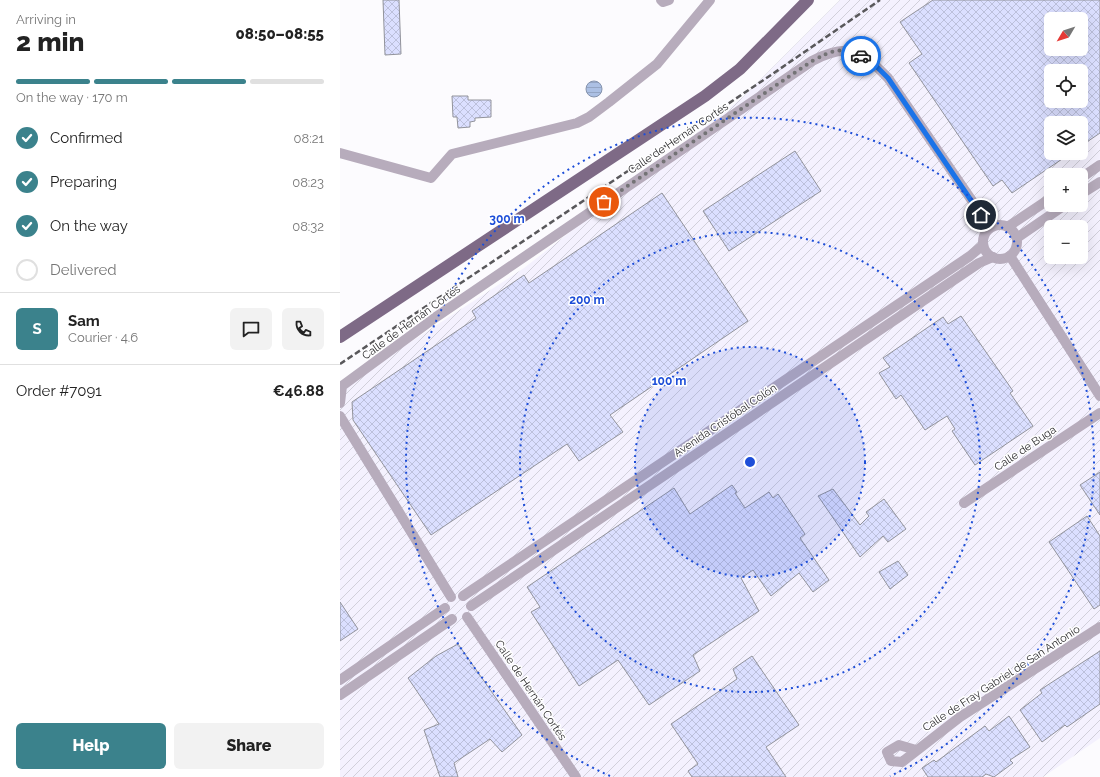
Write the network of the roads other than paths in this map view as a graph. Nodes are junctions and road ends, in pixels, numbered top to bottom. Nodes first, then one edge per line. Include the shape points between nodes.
1 (661, 0) edge
2 (668, 0) edge
3 (710, 0) edge
4 (808, 0) edge
5 (340, 153) edge
6 (1100, 165) edge
7 (1088, 173) edge
8 (1100, 182) edge
9 (1088, 190) edge
10 (1044, 203) edge
11 (1055, 212) edge
12 (1009, 226) junction
13 (990, 228) junction
14 (1018, 238) junction
15 (983, 245) junction
16 (1010, 256) junction
17 (993, 258) junction
18 (340, 337) edge
19 (1100, 396) edge
20 (340, 403) edge
21 (1100, 413) edge
22 (340, 416) edge
23 (964, 503) dead end
24 (463, 596) junction
25 (451, 597) junction
26 (471, 606) junction
27 (445, 608) junction
28 (467, 617) junction
29 (452, 619) junction
30 (1100, 627) edge
31 (340, 680) edge
32 (340, 695) edge
33 (916, 750) dead end
34 (576, 777) edge

1 - 2 street
3 - 5 street via 657,64 589,117 577,123 452,154 431,178
4 - 18 main road via 740,68 705,96
6 - 7 street
8 - 9 street
10 - 12 street
11 - 14 street
12 - 13 street via 999,224
12 - 14 street
13 - 15 street via 984,235
13 - 20 street, Calle de Hernán Cortés via 888,78 871,61 850,50 831,52 812,61 436,317 342,386
14 - 16 street via 1017,248
15 - 17 street
15 - 24 street, Avenida Cristóbal Colón
16 - 17 street via 1004,259
16 - 19 street
17 - 26 street, Avenida Cristóbal Colón via 979,263
21 - 23 street, Calle de Buga
22 - 25 street
24 - 25 street
24 - 26 street
25 - 27 street
26 - 28 street
27 - 29 street
27 - 31 street
28 - 29 street via 460,621
28 - 34 street, Calle de Hernán Cortés
29 - 32 street
30 - 33 street, Calle de Fray Gabriel de San Antonio via 960,717

